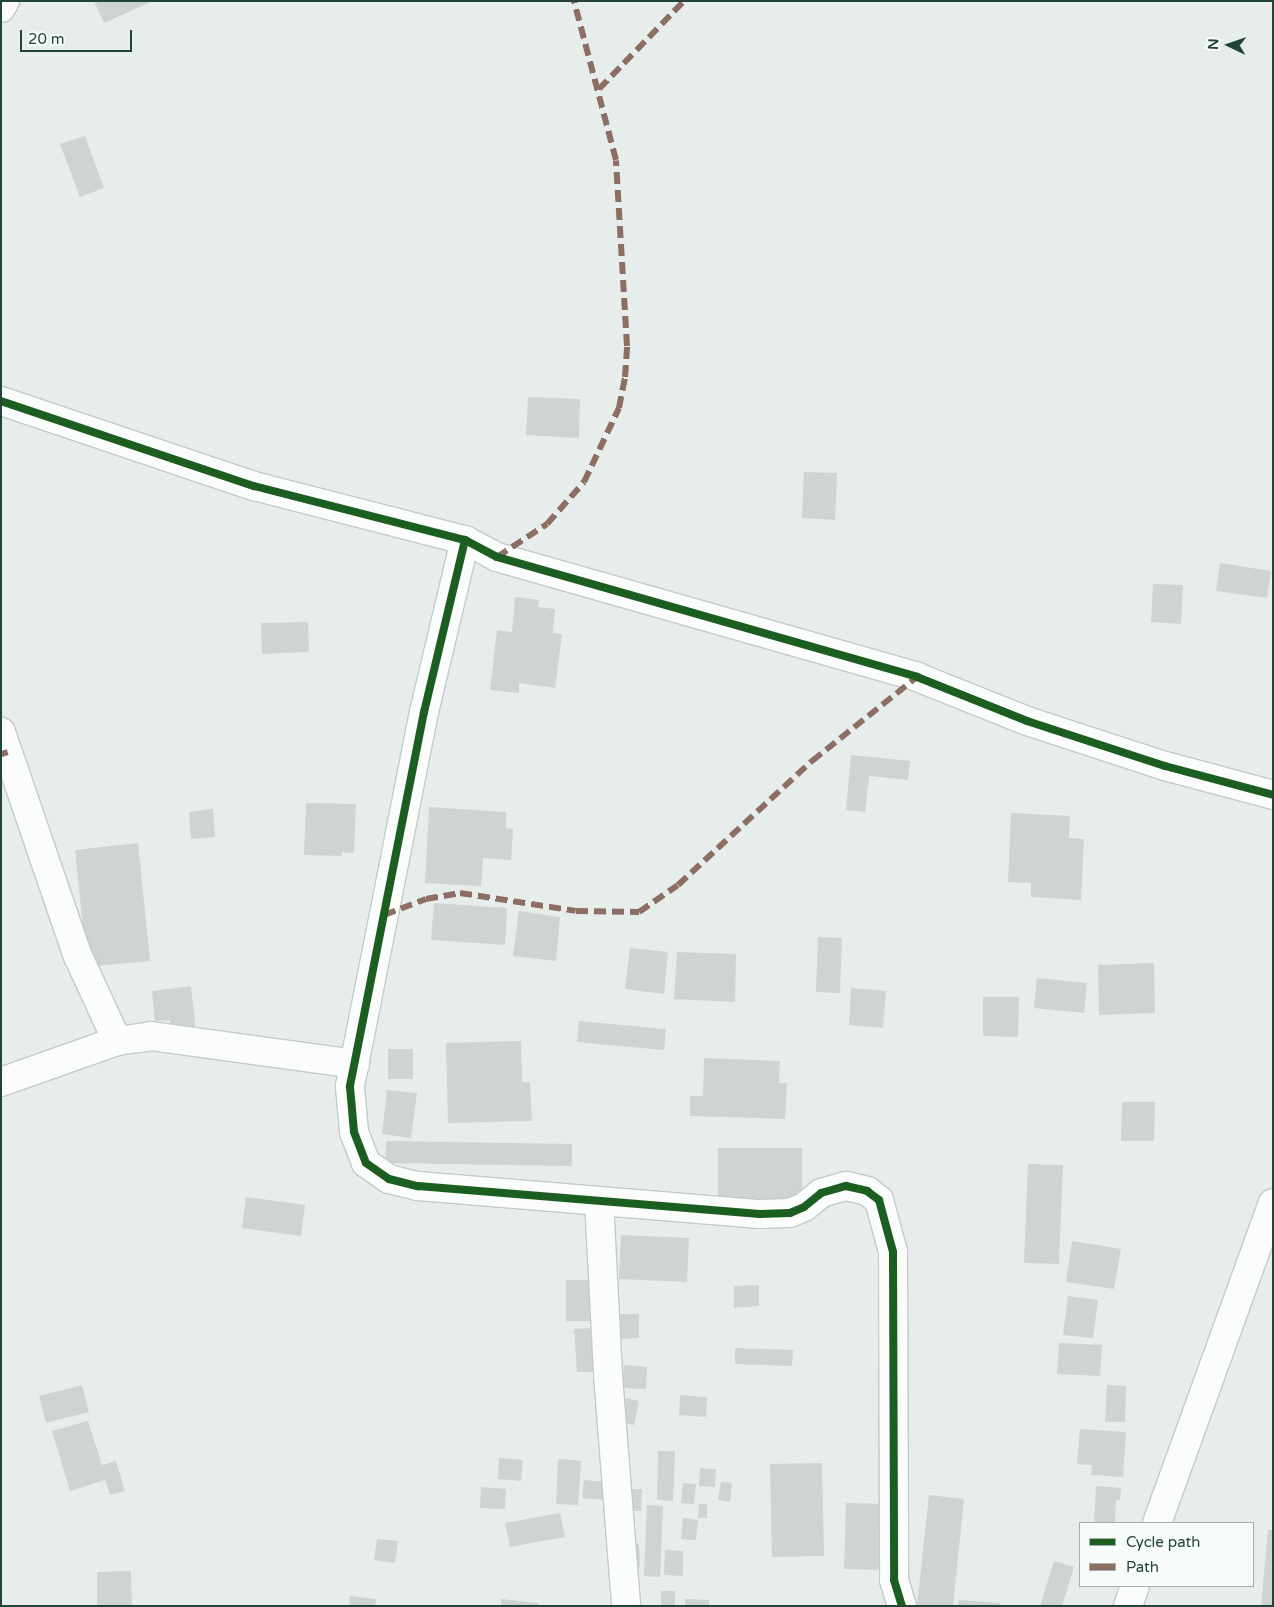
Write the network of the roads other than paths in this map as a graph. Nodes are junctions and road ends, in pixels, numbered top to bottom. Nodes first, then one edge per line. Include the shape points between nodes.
1 (5, 1) edge
2 (1, 8) edge
3 (1, 401) edge
4 (465, 540) junction
5 (1, 732) edge
6 (1273, 795) edge
7 (117, 1041) junction
8 (354, 1064) junction
9 (1, 1082) edge
10 (598, 1201) junction
11 (1273, 1204) edge
12 (1158, 1522) edge
13 (1135, 1587) edge
14 (626, 1606) edge
15 (902, 1606) edge
16 (1128, 1606) edge

1 - 2 street
3 - 4 street via 254,486
4 - 6 street via 497,557 917,678 1027,721 1166,766
4 - 8 street via 424,712
5 - 7 street via 77,954
7 - 8 street via 151,1036
7 - 9 street
8 - 10 street via 350,1087 354,1132 366,1163 389,1179 418,1186
10 - 14 street
10 - 15 street via 760,1214 790,1213 804,1207 821,1193 846,1186 867,1191 879,1200 893,1252 894,1580
11 - 12 street
13 - 16 street

